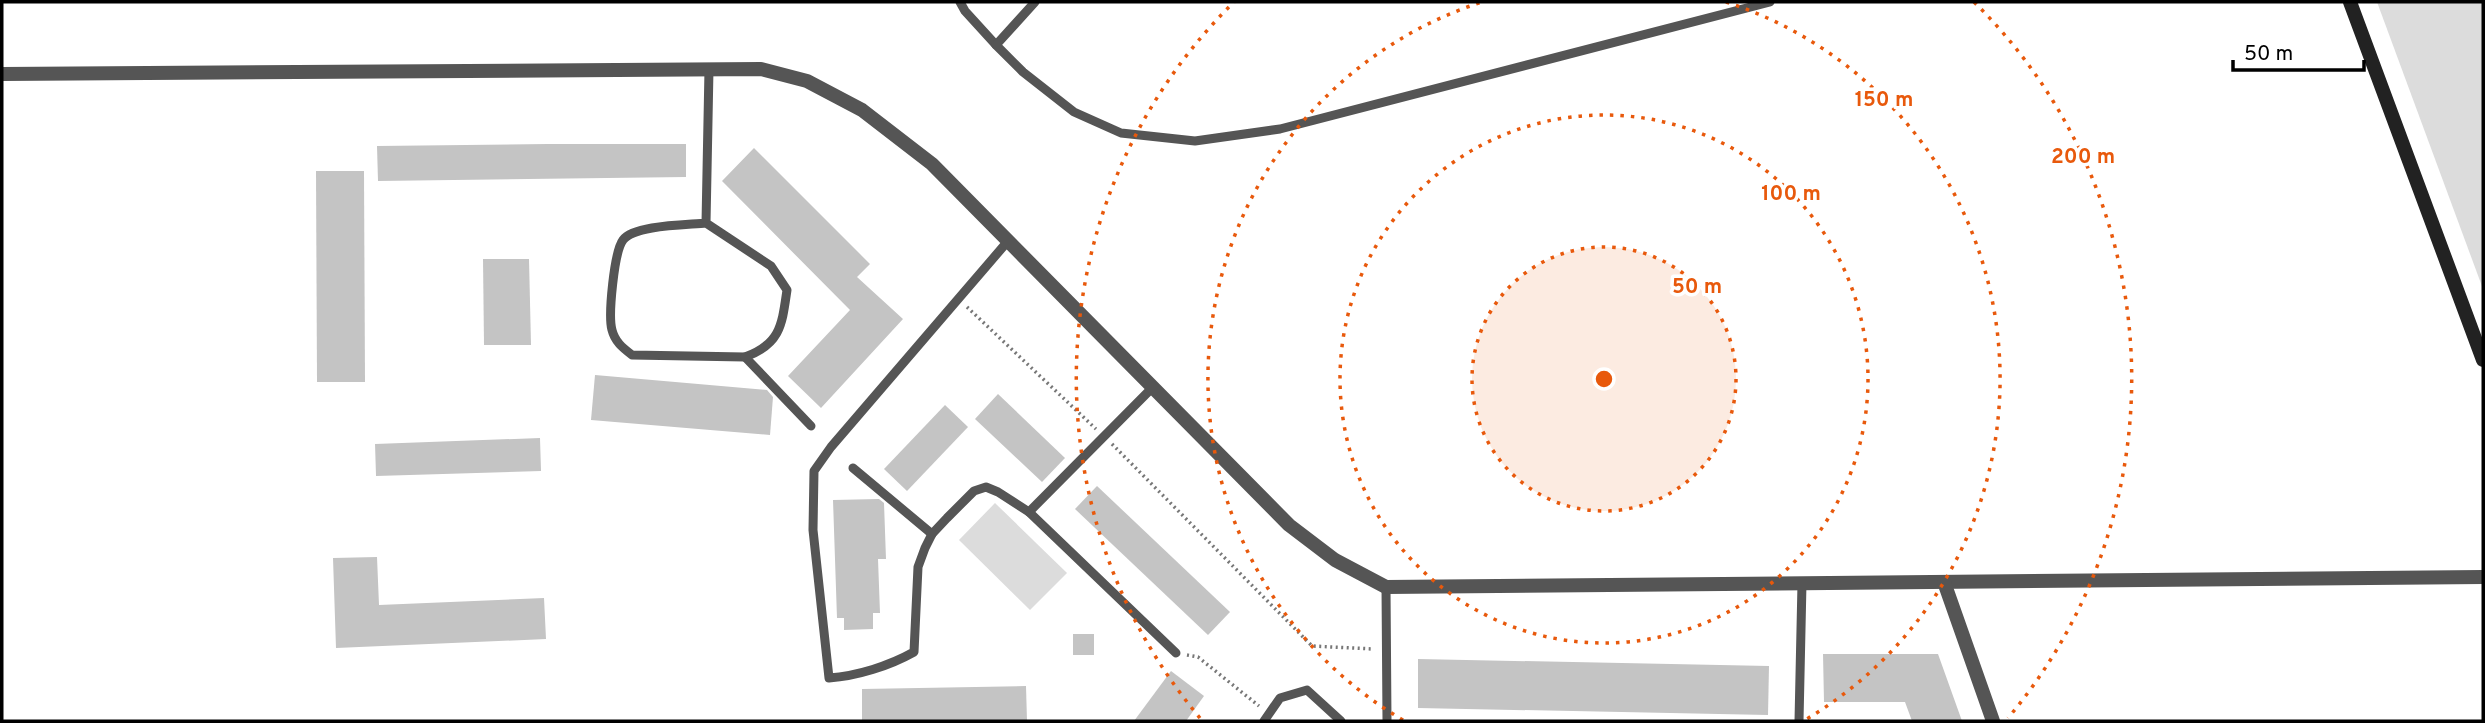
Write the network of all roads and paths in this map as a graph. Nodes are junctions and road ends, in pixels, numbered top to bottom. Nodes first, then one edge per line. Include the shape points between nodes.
1 (960, 2) edge
2 (1035, 2) edge
3 (1770, 2) edge
4 (2350, 2) edge
5 (996, 45) junction
6 (709, 69) junction
7 (2, 74) edge
8 (706, 223) junction
9 (1008, 241) junction
10 (958, 298) junction
11 (746, 358) junction
12 (2483, 360) edge
13 (1153, 387) junction
14 (811, 426) dead end
15 (1105, 436) junction
16 (853, 468) dead end
17 (1029, 512) junction
18 (932, 534) junction
19 (2483, 577) edge
20 (1944, 582) junction
21 (1802, 583) junction
22 (1386, 587) junction
23 (1387, 649) junction
24 (1176, 653) joint
25 (1267, 718) edge
26 (1341, 721) edge
27 (1387, 721) edge
28 (1800, 721) edge
29 (1993, 721) edge

1 - 5 lane
2 - 5 lane
3 - 5 lane via 1280,129 1195,141 1121,133 1074,113
4 - 12 street
6 - 7 street
6 - 8 lane
6 - 9 street via 761,69 807,81 862,110 932,164
8 - 11 lane via 771,266 787,290 781,328 762,351
8 - 11 lane via 638,231 623,240 614,264 611,329 619,345 632,355
9 - 10 lane
9 - 13 street
10 - 15 path
10 - 18 lane via 814,471 813,530 828,678 844,677 914,652 918,567
11 - 14 lane
13 - 15 lane
13 - 22 street via 1289,525 1335,560
15 - 17 lane
15 - 23 path via 1312,646
16 - 18 lane
17 - 18 lane via 986,487 974,491
17 - 24 lane
19 - 20 street
20 - 21 street
20 - 29 street
21 - 22 street
21 - 28 lane
22 - 23 lane
23 - 27 lane
24 - 25 path via 1198,657
25 - 26 lane via 1280,698 1307,690

